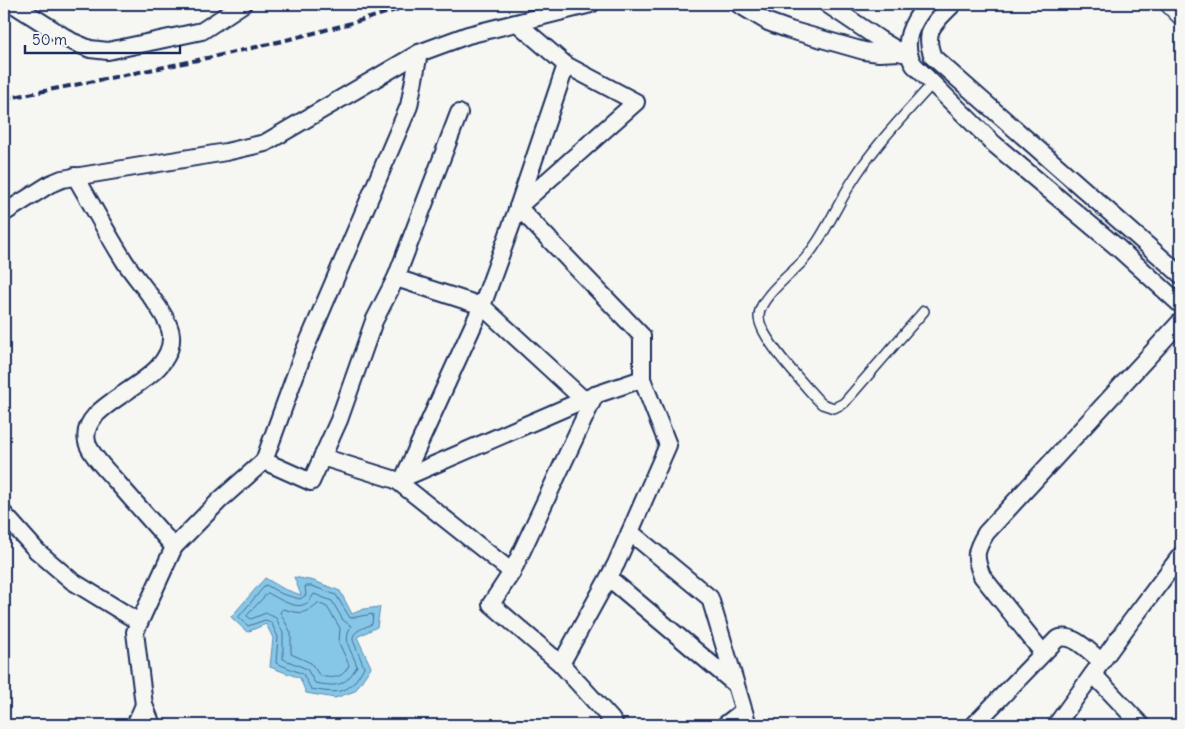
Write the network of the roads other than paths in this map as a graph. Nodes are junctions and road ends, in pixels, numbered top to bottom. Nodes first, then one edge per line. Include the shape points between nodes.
1 (13, 4) edge
2 (243, 4) edge
3 (591, 4) edge
4 (738, 4) edge
5 (827, 4) edge
6 (927, 4) edge
7 (953, 4) edge
8 (1163, 4) edge
9 (517, 22) junction
10 (1181, 22) edge
11 (419, 53) junction
12 (905, 54) junction
13 (933, 57) junction
14 (566, 65) junction
15 (933, 83) junction
16 (459, 113) dead end
17 (75, 176) junction
18 (518, 207) junction
19 (4, 213) edge
20 (1181, 275) edge
21 (396, 278) junction
22 (1181, 305) edge
23 (482, 306) junction
24 (924, 311) dead end
25 (1181, 321) edge
26 (642, 379) junction
27 (589, 397) junction
28 (322, 457) junction
29 (264, 461) junction
30 (400, 479) junction
31 (4, 514) edge
32 (630, 532) junction
33 (174, 547) junction
34 (1181, 555) edge
35 (512, 572) junction
36 (608, 578) junction
37 (139, 622) junction
38 (1043, 653) junction
39 (562, 664) junction
40 (1097, 668) junction
41 (735, 684) junction
42 (144, 705) junction
43 (746, 718) edge
44 (136, 725) edge
45 (152, 725) edge
46 (615, 725) edge
47 (726, 725) edge
48 (974, 725) edge
49 (1056, 725) edge
50 (1140, 725) edge

1 - 2 street via 71,40 90,49 108,51 202,31
3 - 9 street
4 - 12 street via 768,22 790,30 864,51
5 - 12 street
6 - 12 street via 914,23
7 - 13 street via 930,31 927,44
8 - 10 lane
9 - 11 street
9 - 14 street
11 - 17 street via 265,143
11 - 29 street via 409,106 303,354
12 - 13 street via 919,59
12 - 15 street
13 - 20 street
14 - 18 street
14 - 18 street via 636,102
15 - 22 street via 994,144
15 - 24 lane via 869,156 817,243 767,297 759,317 765,337 817,399 834,408 844,402
16 - 21 street
17 - 19 street via 50,184
17 - 33 street via 172,334 170,352 159,368 93,416 86,430 87,443
18 - 23 street
18 - 26 street via 642,336
21 - 23 street
21 - 28 street via 374,322 339,420
23 - 27 street
23 - 30 street
25 - 38 street via 986,533 979,545 976,553 982,576
26 - 27 street
26 - 32 street via 668,445
27 - 30 street
27 - 35 street
28 - 29 street via 312,482
28 - 30 street
29 - 33 street
30 - 35 street
31 - 37 street via 38,551 72,580
32 - 36 street
32 - 41 street via 710,598
33 - 37 street
34 - 40 street
35 - 39 street via 491,604
36 - 39 street
36 - 41 street
37 - 42 street via 135,632
38 - 40 street via 1057,639 1066,636 1074,640
38 - 48 street
39 - 46 street
40 - 49 street
40 - 50 street
41 - 43 street
42 - 44 street
42 - 45 street
43 - 47 street

